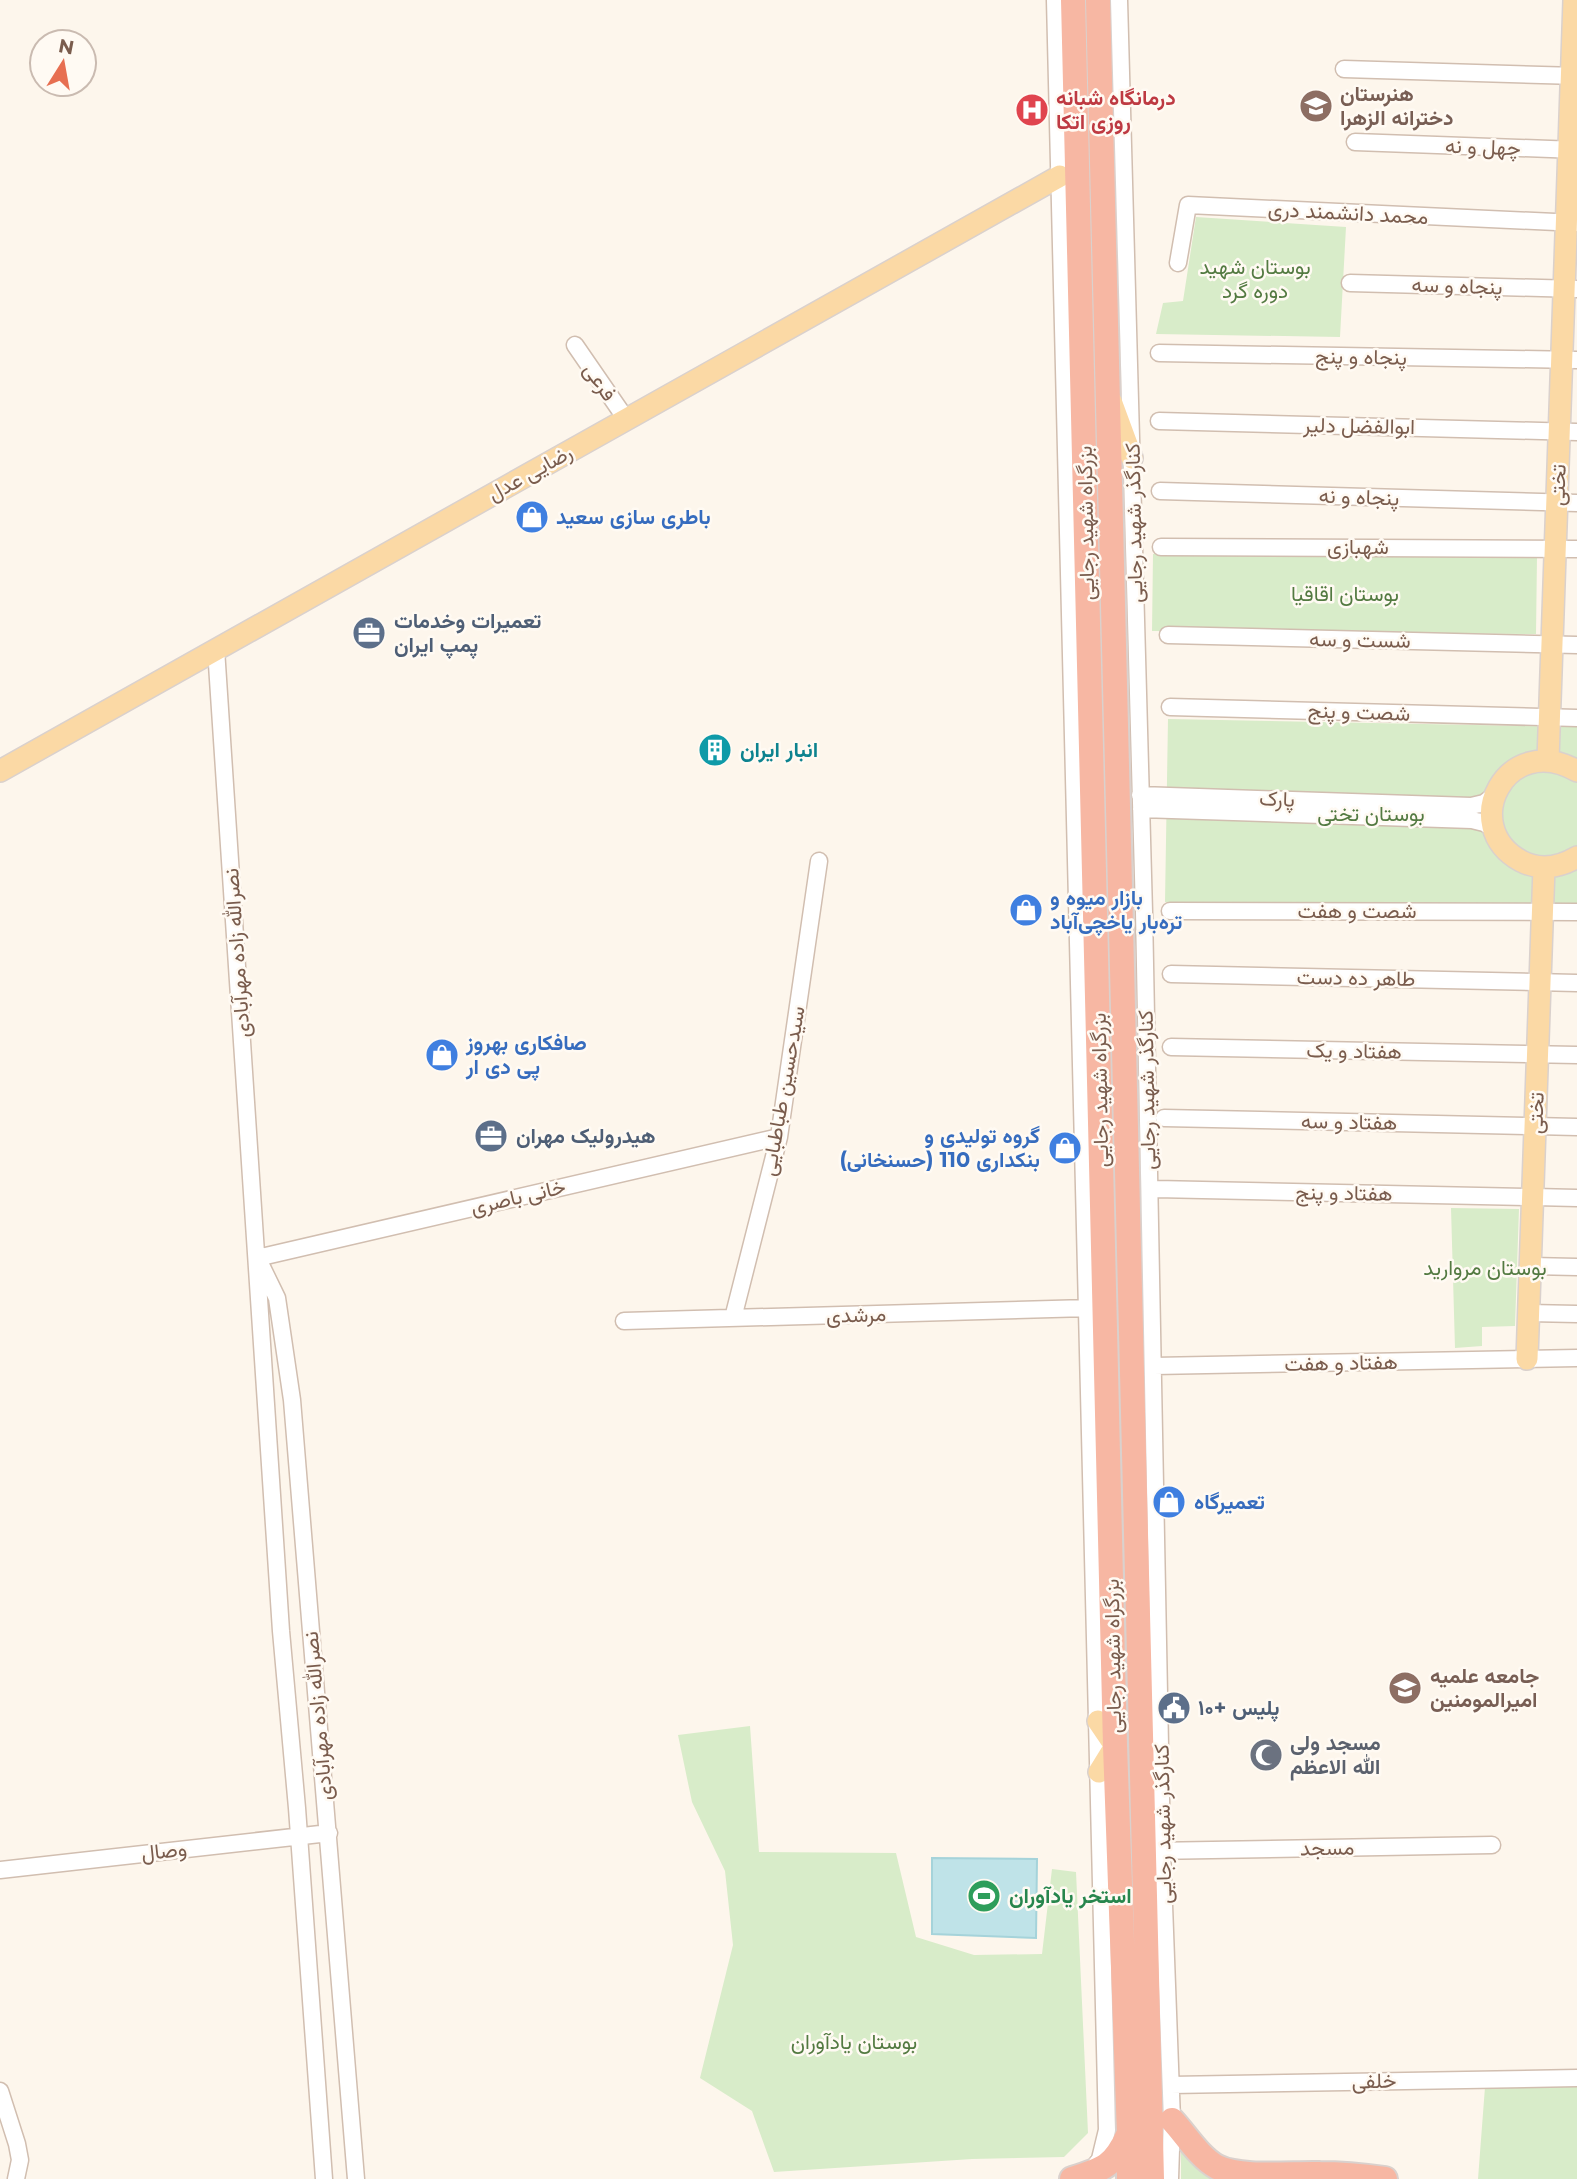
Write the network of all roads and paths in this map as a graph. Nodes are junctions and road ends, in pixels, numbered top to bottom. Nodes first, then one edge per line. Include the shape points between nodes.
1 (1055, 0) edge
2 (1073, 0) edge
3 (1098, 0) edge
4 (1119, 0) edge
5 (1575, 1) edge
6 (1344, 69) dead end
7 (1574, 76) edge
8 (1355, 142) dead end
9 (1573, 150) edge
10 (1060, 176) junction
11 (1572, 223) edge
12 (1178, 263) dead end
13 (1350, 283) dead end
14 (1571, 289) edge
15 (575, 345) dead end
16 (1159, 353) dead end
17 (1569, 360) edge
18 (1108, 393) junction
19 (626, 419) junction
20 (1159, 421) dead end
21 (1568, 432) edge
22 (1132, 458) junction
23 (1160, 491) dead end
24 (1567, 503) edge
25 (1161, 547) dead end
26 (1555, 548) junction
27 (1577, 549) edge
28 (1168, 635) dead end
29 (1552, 645) junction
30 (1577, 645) edge
31 (216, 649) junction
32 (1170, 707) dead end
33 (1549, 717) junction
34 (1577, 718) edge
35 (1548, 760) junction
36 (0, 771) edge
37 (1577, 771) edge
38 (1494, 795) junction
39 (1145, 802) junction
40 (1407, 811) junction
41 (1493, 828) junction
42 (1577, 857) edge
43 (820, 861) dead end
44 (1544, 867) junction
45 (1170, 911) dead end
46 (1543, 911) junction
47 (1577, 912) edge
48 (1171, 974) dead end
49 (1540, 982) junction
50 (1577, 983) edge
51 (1171, 1047) dead end
52 (1538, 1054) junction
53 (1577, 1055) edge
54 (1164, 1118) dead end
55 (1535, 1126) junction
56 (1577, 1127) edge
57 (779, 1137) junction
58 (1156, 1189) dead end
59 (1533, 1198) junction
60 (1577, 1198) edge
61 (257, 1258) junction
62 (1531, 1266) junction
63 (1577, 1267) edge
64 (1088, 1308) junction
65 (1529, 1313) junction
66 (1577, 1314) edge
67 (733, 1318) junction
68 (624, 1321) dead end
69 (1577, 1358) edge
70 (1527, 1359) junction
71 (1154, 1366) junction
72 (1098, 1721) junction
73 (1115, 1746) junction
74 (1099, 1772) junction
75 (329, 1833) junction
76 (299, 1836) junction
77 (1492, 1845) dead end
78 (1154, 1851) junction
79 (0, 1870) edge
80 (1577, 2078) edge
81 (1171, 2085) junction
82 (0, 2091) edge
83 (1172, 2120) junction
84 (1129, 2134) junction
85 (1081, 2176) edge
86 (16, 2179) edge
87 (324, 2179) edge
88 (356, 2179) edge
89 (1129, 2179) edge
90 (1152, 2179) edge
91 (1170, 2179) edge
92 (1385, 2179) edge

1 - 10 street
2 - 73 highway, بزرگراه شهید رجایی
3 - 18 highway, بزرگراه شهید رجایی
4 - 22 street, کنارگذر شهید رجایی
5 - 7 main road, تختی
6 - 7 street
7 - 9 main road, تختی
8 - 9 street, چهل و نه
9 - 11 main road, تختی
10 - 19 main road, رضایی عدل
10 - 64 street
11 - 12 street, محمد دانشمند دری via 1188,205
11 - 14 main road, تختی
13 - 14 street, پنجاه و سه
14 - 17 main road, تختی
15 - 19 street, فرعی
16 - 17 street, پنجاه و پنج
17 - 21 main road, تختی
18 - 22 main road
18 - 78 highway, بزرگراه شهید رجایی
19 - 31 main road, رضایی عدل
20 - 21 street, ابوالفضل دلیر
21 - 24 main road, تختی
22 - 39 street, کنارگذر شهید رجایی
23 - 24 street, پنجاه و نه
24 - 26 main road, تختی
25 - 26 street, شهبازی
26 - 27 street, شهبازی
26 - 29 main road, تختی
28 - 29 street, شست و سه
29 - 30 street, شست و سه
29 - 33 main road, تختی
31 - 36 main road, رضایی عدل
31 - 61 street, نصرالله زاده مهرآبادی
32 - 33 street, شصت و پنج
33 - 34 street, شصت و پنج
33 - 35 main road, تختی
35 - 37 main road
35 - 38 main road via 1515,769
38 - 40 street, پارک via 1471,806
38 - 41 main road
39 - 40 street, پارک
39 - 71 street, کنارگذر شهید رجایی
40 - 41 street, پارک via 1472,820
41 - 44 main road via 1512,856
42 - 44 main road
43 - 57 street, سیدحسین طباطبایی
44 - 46 main road, تختی
45 - 46 street, شصت و هفت
46 - 47 street, شصت و هفت
46 - 49 main road, تختی
48 - 49 street, طاهر ده دست
49 - 50 street, طاهر ده دست
49 - 52 main road, تختی
51 - 52 street, هفتاد و یک
52 - 53 street, هفتاد و یک
52 - 55 main road, تختی
54 - 55 street, هفتاد و سه
55 - 56 street, هفتاد و سه
55 - 59 main road, تختی
57 - 61 street, خانی باصری
57 - 67 street, سیدحسین طباطبایی
58 - 59 street, هفتاد و پنج
59 - 60 street, هفتاد و پنج
59 - 62 main road, تختی
61 - 75 street, نصرالله زاده مهرآبادی via 277,1298 292,1400
61 - 76 street, نصرالله زاده مهرآبادی
62 - 63 street
62 - 65 main road, تختی
64 - 67 street, مرشدی
64 - 72 street
65 - 66 street
65 - 70 main road, تختی
67 - 68 street, مرشدی
69 - 70 street, هفتاد و هفت
70 - 71 street, هفتاد و هفت
71 - 78 street, کنارگذر شهید رجایی
72 - 73 main road
72 - 74 street
73 - 74 main road
73 - 84 highway, بزرگراه شهید رجایی
74 - 85 street via 1107,2130 1100,2158
75 - 76 street, وصال
75 - 88 street, نصرالله زاده مهرآبادی
76 - 79 street, وصال
76 - 87 street, نصرالله زاده مهرآبادی
77 - 78 street, مسجد
78 - 81 street, کنارگذر شهید رجایی
78 - 90 highway, بزرگراه شهید رجایی
80 - 81 street, خلفی
81 - 83 street, کنارگذر شهید رجایی
82 - 86 street via 17,2144
83 - 91 street, کنارگذر شهید رجایی
83 - 92 highway via 1206,2158 1227,2171
84 - 85 highway via 1114,2161
84 - 89 highway, بزرگراه شهید رجایی

